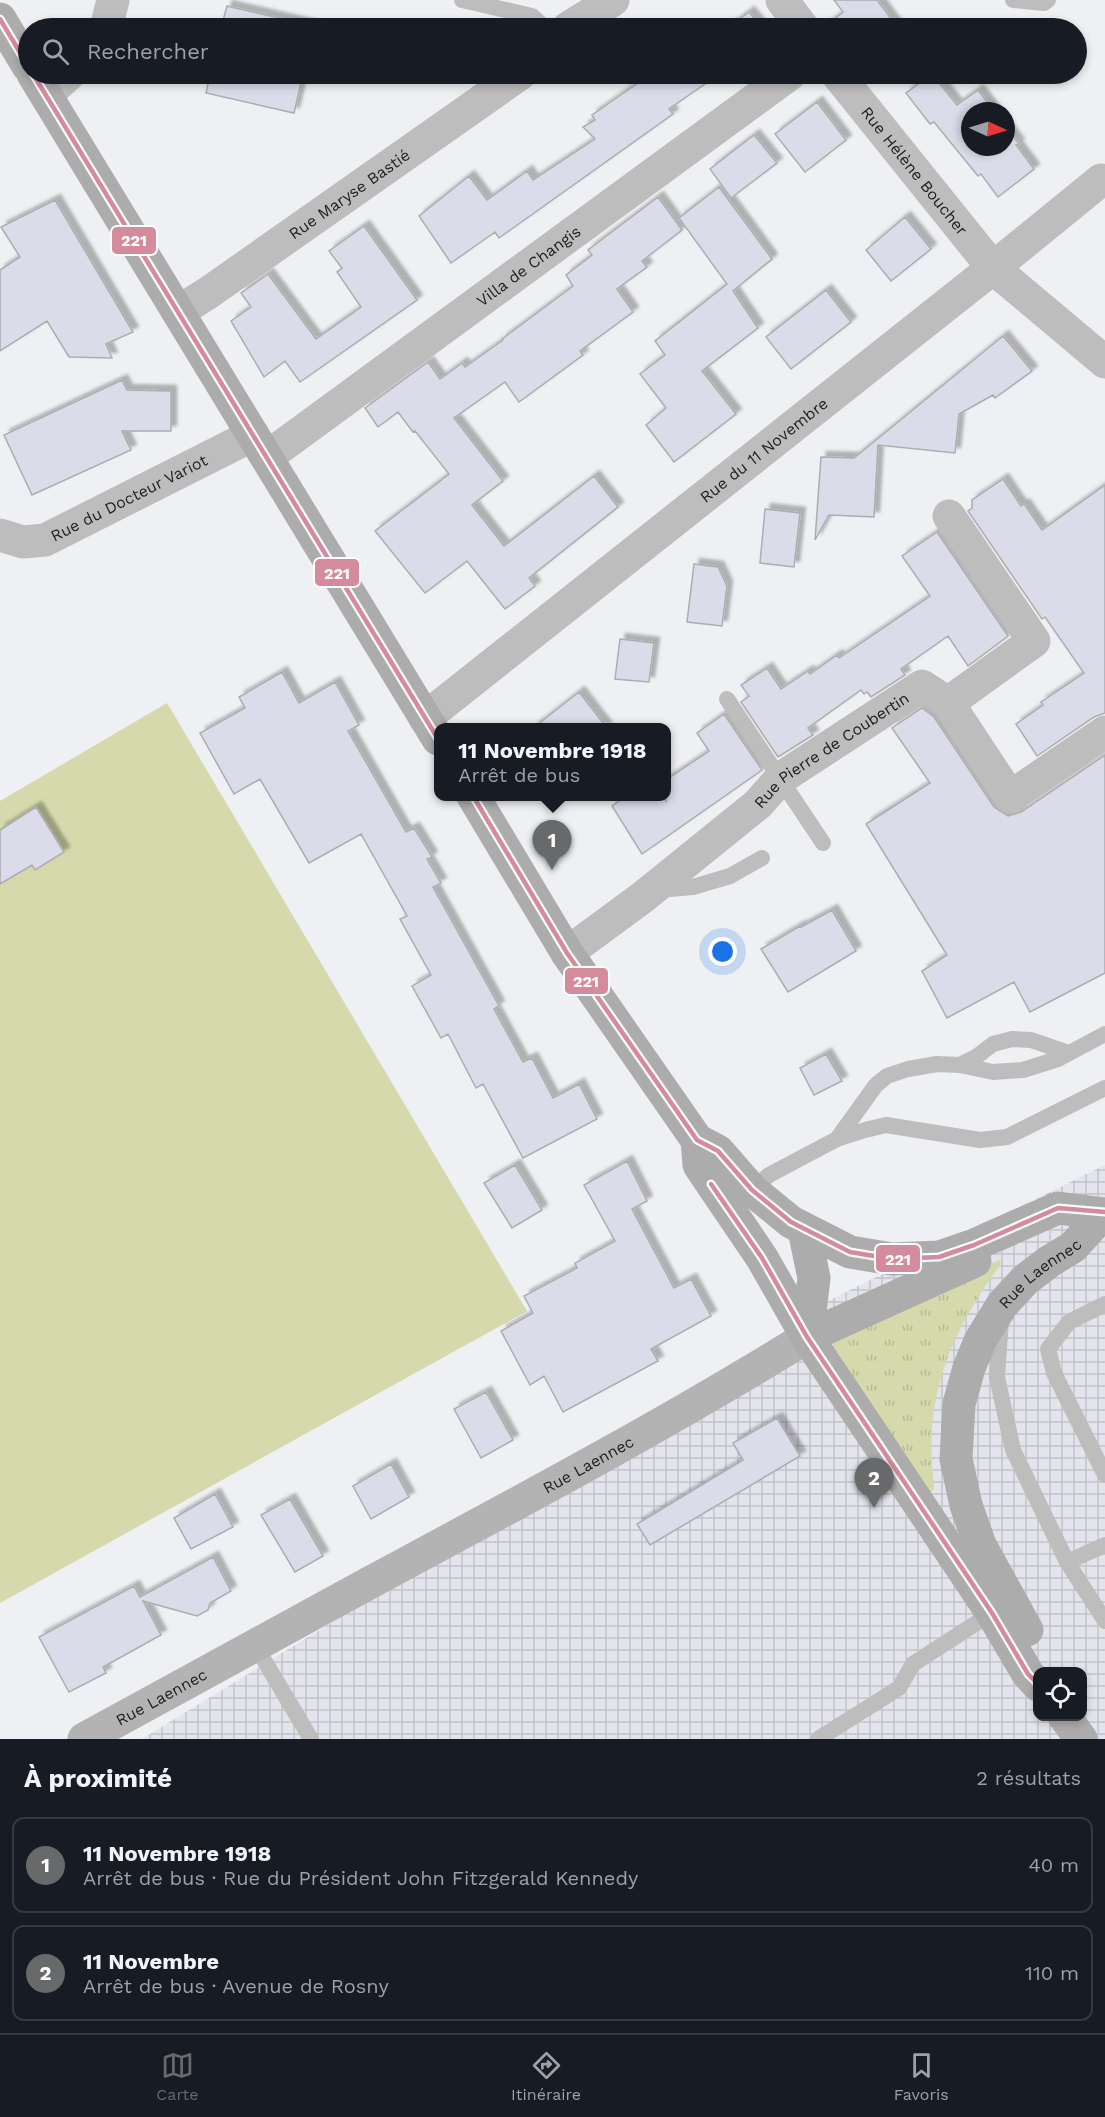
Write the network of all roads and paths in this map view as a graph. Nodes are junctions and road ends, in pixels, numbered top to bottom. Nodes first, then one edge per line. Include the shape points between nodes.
1 (112, 0) edge
2 (462, 0) edge
3 (613, 0) edge
4 (782, 0) edge
5 (1013, 0) edge
6 (1048, 0) edge
7 (108, 18) edge
8 (534, 18) edge
9 (584, 18) edge
10 (796, 18) edge
11 (0, 19) edge
12 (18, 49) edge
13 (506, 84) edge
14 (776, 84) edge
15 (845, 84) edge
16 (39, 85) edge
17 (1101, 180) dead end
18 (993, 268) junction
19 (178, 312) junction
20 (1105, 362) edge
21 (260, 446) junction
22 (949, 516) dead end
23 (0, 535) edge
24 (727, 699) dead end
25 (948, 703) junction
26 (439, 723) edge
27 (432, 729) edge
28 (1105, 732) edge
29 (780, 778) junction
30 (476, 801) edge
31 (823, 843) dead end
32 (762, 858) dead end
33 (651, 890) junction
34 (567, 952) junction
35 (1105, 1034) edge
36 (1070, 1053) junction
37 (960, 1065) junction
38 (1105, 1088) edge
39 (837, 1139) junction
40 (697, 1140) junction
41 (752, 1190) junction
42 (1104, 1213) edge
43 (804, 1230) junction
44 (1105, 1304) edge
45 (1002, 1305) junction
46 (807, 1337) junction
47 (1100, 1451) edge
48 (1105, 1475) edge
49 (1105, 1545) edge
50 (1067, 1562) junction
51 (992, 1613) junction
52 (1105, 1620) edge
53 (255, 1645) junction
54 (1047, 1667) edge
55 (1033, 1680) edge
56 (84, 1739) edge
57 (311, 1739) edge
58 (818, 1739) edge

1 - 7 street
2 - 8 lane
3 - 9 street
4 - 10 street
5 - 6 lane
11 - 12 main road
13 - 19 street, Rue Maryse Bastié
14 - 21 street, Villa de Changis
15 - 18 street, Rue Hélène Boucher
16 - 19 main road
17 - 18 street, Rue du 11 Novembre
18 - 20 street, Rue Hélène Boucher
18 - 26 street, Rue du 11 Novembre
19 - 21 main road
21 - 23 street, Rue du Docteur Variot via 45,540 23,542
21 - 27 main road
22 - 25 street via 1034,641
24 - 29 lane
25 - 28 street, Rue Pierre de Coubertin via 1010,797
25 - 29 street, Rue Pierre de Coubertin via 922,686
29 - 31 lane
29 - 33 street, Rue Pierre de Coubertin via 758,804
30 - 34 main road
32 - 33 lane via 730,876 693,887
33 - 34 street, Rue Pierre de Coubertin
34 - 40 main road
35 - 36 lane
36 - 37 lane via 1023,1070 993,1072
36 - 37 lane via 1030,1040 1012,1039 993,1044
37 - 39 lane via 937,1064 887,1076 876,1085
38 - 39 lane via 1007,1137 980,1140 886,1125
39 - 41 lane via 769,1175
40 - 41 main road, Rue Laennec via 718,1151
40 - 46 main road via 699,1165 762,1258
41 - 43 main road, Rue Laennec
42 - 43 main road, Rue Laennec via 1058,1208 939,1257 892,1259 850,1252
42 - 45 main road, Rue Laennec via 1073,1247 1024,1280
42 - 46 main road, Rue Laennec via 1065,1221
43 - 46 main road via 814,1278
44 - 47 lane via 1069,1322 1048,1349 1054,1373
45 - 50 lane via 997,1377 1013,1450
45 - 54 main road, Rue Laennec via 969,1368 959,1404 956,1460 980,1545
46 - 51 main road
46 - 53 street, Rue Laennec via 576,1472
47 - 48 lane
49 - 50 lane
50 - 52 lane
51 - 55 main road
51 - 58 lane via 913,1664 899,1688
53 - 56 street, Rue Laennec
53 - 57 lane

